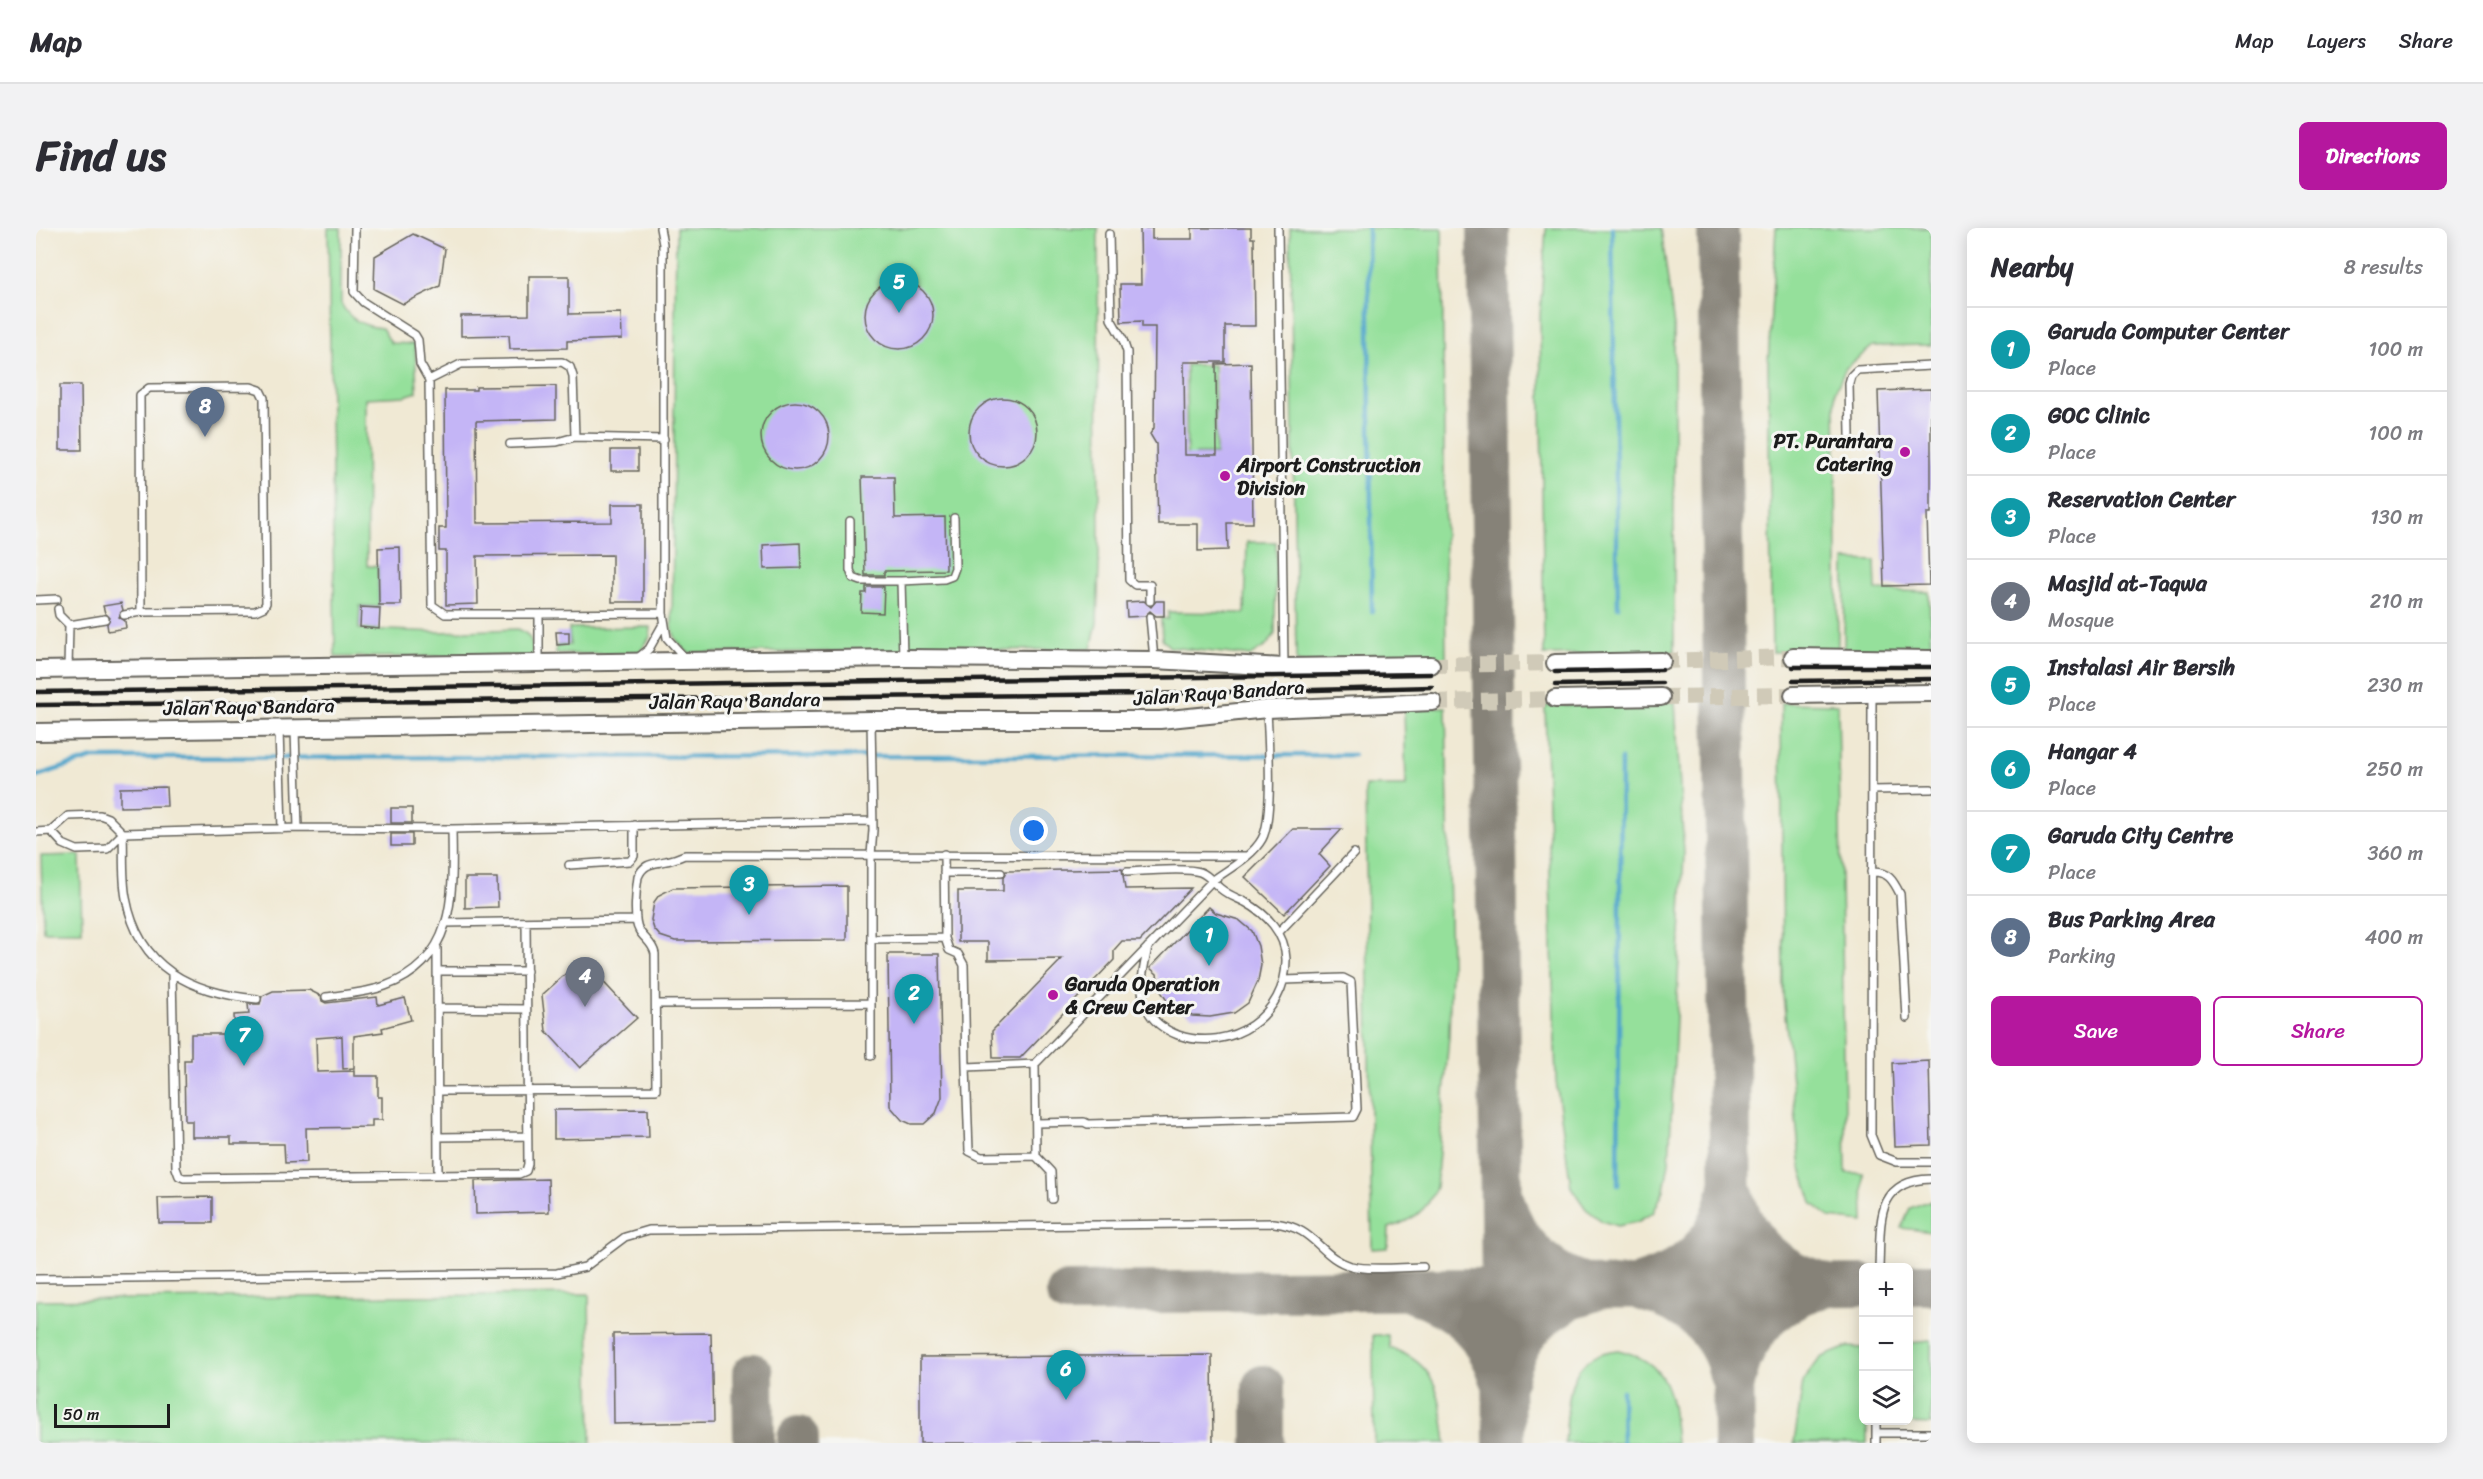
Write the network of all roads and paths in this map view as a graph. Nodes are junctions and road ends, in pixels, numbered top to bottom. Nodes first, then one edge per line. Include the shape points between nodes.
1 (355, 228) edge
2 (660, 228) edge
3 (1278, 228) edge
4 (1109, 234) dead end
5 (1931, 366) edge
6 (429, 380) junction
7 (1850, 435) dead end
8 (574, 438) junction
9 (664, 439) junction
10 (510, 444) dead end
11 (954, 518) dead end
12 (850, 521) dead end
13 (901, 580) junction
14 (57, 599) dead end
15 (36, 600) edge
16 (1150, 601) dead end
17 (58, 609) dead end
18 (141, 612) junction
19 (663, 613) junction
20 (539, 614) junction
21 (124, 615) dead end
22 (1150, 617) dead end
23 (105, 619) dead end
24 (663, 623) junction
25 (69, 626) junction
26 (1793, 657) tunnel mouth
27 (903, 658) junction
28 (1931, 659) edge
29 (1154, 660) junction
30 (1662, 660) tunnel mouth
31 (629, 662) junction
32 (696, 662) junction
33 (539, 663) junction
34 (1555, 663) tunnel mouth
35 (1431, 665) tunnel mouth
36 (1284, 667) junction
37 (36, 670) edge
38 (68, 670) junction
39 (1931, 693) edge
40 (1793, 694) tunnel mouth
41 (1872, 694) junction
42 (1661, 698) tunnel mouth
43 (1555, 699) tunnel mouth
44 (1433, 702) tunnel mouth
45 (1267, 709) junction
46 (871, 720) junction
47 (287, 727) junction
48 (36, 732) edge
49 (1931, 789) edge
50 (1872, 790) junction
51 (873, 821) junction
52 (634, 825) junction
53 (298, 828) junction
54 (282, 829) junction
55 (452, 829) junction
56 (51, 831) junction
57 (36, 832) edge
58 (123, 833) junction
59 (1354, 853) dead end
60 (944, 854) junction
61 (870, 855) junction
62 (1246, 856) junction
63 (569, 865) dead end
64 (1127, 872) dead end
65 (1871, 872) junction
66 (944, 873) junction
67 (1001, 873) dead end
68 (1212, 881) junction
69 (636, 920) junction
70 (526, 922) junction
71 (445, 923) junction
72 (1279, 932) junction
73 (945, 938) junction
74 (871, 939) junction
75 (437, 945) junction
76 (1148, 946) junction
77 (437, 971) junction
78 (527, 971) junction
79 (172, 975) junction
80 (1284, 980) junction
81 (326, 997) dead end
82 (257, 999) dead end
83 (871, 1004) junction
84 (656, 1005) junction
85 (437, 1008) junction
86 (526, 1009) junction
87 (1907, 1018) dead end
88 (871, 1056) dead end
89 (1035, 1064) junction
90 (966, 1067) junction
91 (438, 1091) junction
92 (527, 1091) junction
93 (1036, 1123) junction
94 (527, 1136) junction
95 (438, 1137) junction
96 (1036, 1156) junction
97 (1931, 1162) edge
98 (438, 1175) junction
99 (1931, 1179) edge
100 (1052, 1199) dead end
101 (1879, 1263) edge
102 (1423, 1267) dead end
103 (36, 1279) edge
104 (1876, 1425) edge
105 (1876, 1433) junction
106 (1931, 1433) edge
107 (1876, 1443) edge

1 - 6 lane via 354,292 415,335 420,364
2 - 9 lane
3 - 36 lane
4 - 16 lane via 1111,319 1127,352 1129,577 1135,585 1150,585
5 - 7 lane via 1857,370 1849,383
6 - 8 lane via 461,364 562,362 570,367 573,376
6 - 20 lane via 432,605 445,614
8 - 9 lane
8 - 10 lane
9 - 19 lane
11 - 13 lane via 952,576
12 - 13 lane via 853,578
13 - 27 lane
14 - 15 lane
17 - 25 lane
18 - 18 lane via 255,611 264,607 264,398 256,388 149,388 140,395
18 - 21 lane
19 - 20 lane
19 - 24 lane
20 - 33 lane
22 - 29 lane
23 - 25 lane
24 - 31 lane via 649,649
24 - 32 lane via 667,638 678,652
25 - 38 lane
26 - 28 street
27 - 29 street, Jalan Raya Bandara
27 - 32 street, Jalan Raya Bandara
29 - 36 street, Jalan Raya Bandara
30 - 34 street
31 - 32 street, Jalan Raya Bandara
31 - 33 street, Jalan Raya Bandara
33 - 38 street, Jalan Raya Bandara
35 - 36 street, Jalan Raya Bandara
37 - 38 street, Jalan Raya Bandara
39 - 41 street
40 - 41 street
41 - 50 lane
42 - 43 street
44 - 45 street, Jalan Raya Bandara
45 - 46 street, Jalan Raya Bandara via 1160,720
45 - 62 lane via 1265,832
46 - 47 street, Jalan Raya Bandara
46 - 51 lane
47 - 48 street, Jalan Raya Bandara
47 - 53 lane via 296,745
47 - 54 lane via 279,746
49 - 50 lane
50 - 65 lane
51 - 52 lane
51 - 61 lane
52 - 55 lane
52 - 63 lane via 634,856 630,861
53 - 54 lane
53 - 55 lane
54 - 58 lane
55 - 71 lane via 453,884
56 - 57 lane
56 - 58 lane via 68,816 100,815
56 - 58 lane via 63,844 77,850 107,849
58 - 79 lane via 129,911 144,945
59 - 72 lane
60 - 61 lane
60 - 62 lane
60 - 66 lane
61 - 69 lane via 685,855 651,863 638,877
61 - 74 lane
62 - 68 lane
64 - 68 lane via 1198,871
65 - 87 lane via 1885,873 1900,894
65 - 97 lane via 1871,1135 1879,1155 1897,1162
66 - 67 lane
66 - 73 lane
68 - 72 lane via 1264,915
68 - 76 lane
69 - 70 lane
69 - 84 lane via 654,949
70 - 71 lane
70 - 78 lane
71 - 75 lane
72 - 80 lane via 1286,955
73 - 74 lane
73 - 90 lane via 964,965
74 - 83 lane
75 - 77 lane
75 - 81 lane via 420,968 399,981
76 - 80 lane via 1142,986 1147,1009 1162,1027 1186,1038 1220,1040 1245,1031 1265,1015
76 - 89 lane
77 - 78 lane
77 - 85 lane
78 - 86 lane
79 - 82 lane via 204,990
79 - 98 lane via 179,1176 189,1179
80 - 93 lane via 1343,978 1351,982 1357,1109 1353,1117
83 - 84 lane
83 - 88 lane
84 - 92 lane via 656,1090
85 - 86 lane
85 - 91 lane
86 - 92 lane
89 - 90 lane
89 - 93 lane
90 - 96 lane via 969,1151 981,1157
91 - 92 lane
91 - 95 lane
92 - 94 lane
93 - 96 lane
94 - 95 lane
94 - 98 lane via 527,1167 522,1173
95 - 98 lane
96 - 100 lane via 1049,1169
99 - 101 lane via 1901,1185 1886,1200 1881,1217
102 - 103 lane via 1352,1266 1293,1226 1239,1223 649,1230 625,1236 585,1267 557,1274
104 - 105 lane
105 - 106 lane
105 - 107 lane

